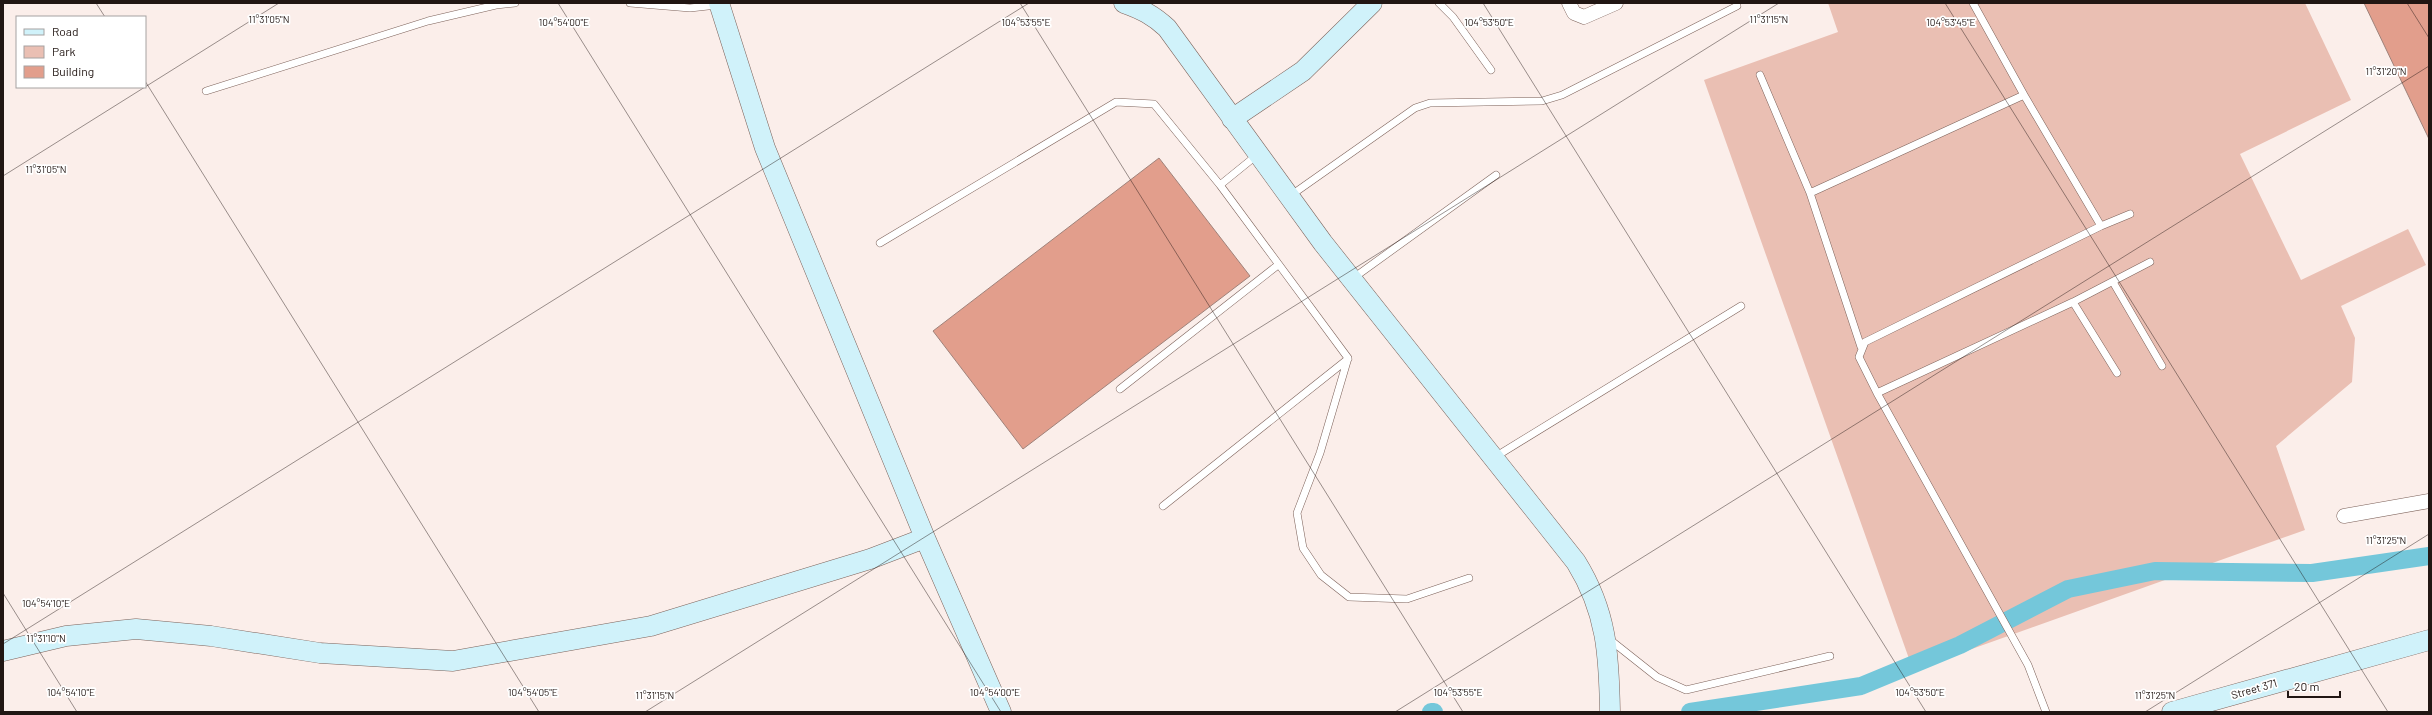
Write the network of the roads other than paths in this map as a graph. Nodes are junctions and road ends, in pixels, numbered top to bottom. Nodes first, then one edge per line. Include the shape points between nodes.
1 (515, 3) edge
2 (630, 3) edge
3 (1124, 3) edge
4 (1372, 3) edge
5 (1439, 3) edge
6 (1569, 3) edge
7 (1616, 3) edge
8 (1973, 3) edge
9 (719, 4) edge
10 (1737, 6) dead end
11 (1491, 70) dead end
12 (1760, 75) dead end
13 (206, 91) dead end
14 (2024, 95) junction
15 (1232, 119) junction
16 (1259, 154) junction
17 (1496, 174) dead end
18 (1220, 185) junction
19 (1810, 193) junction
20 (1289, 196) junction
21 (2130, 214) dead end
22 (2101, 226) junction
23 (880, 243) dead end
24 (2150, 262) dead end
25 (1278, 265) junction
26 (1352, 279) junction
27 (2113, 282) junction
28 (2073, 302) junction
29 (1741, 306) dead end
30 (1862, 347) junction
31 (1348, 358) junction
32 (2162, 366) dead end
33 (2117, 373) dead end
34 (1120, 389) dead end
35 (1877, 392) junction
36 (1495, 458) junction
37 (2429, 501) edge
38 (1163, 506) dead end
39 (2344, 516) dead end
40 (925, 538) junction
41 (1469, 578) dead end
42 (1606, 637) junction
43 (2429, 640) edge
44 (3, 651) edge
45 (1830, 656) dead end
46 (1001, 712) edge
47 (1610, 712) edge
48 (2046, 712) edge
49 (2172, 712) edge

1 - 13 lane via 428,21
2 - 9 lane via 690,8
3 - 15 street via 1156,17 1167,28
4 - 15 street via 1303,71
5 - 11 lane
6 - 7 street via 1574,13 1584,17
8 - 14 lane
9 - 40 street via 765,148
10 - 20 lane via 1562,95 1542,101 1430,103 1415,108
12 - 19 lane
14 - 19 lane
14 - 22 lane
15 - 16 street
16 - 18 lane
16 - 20 street
17 - 26 lane
18 - 23 lane via 1154,104 1116,102
18 - 25 lane
19 - 30 lane
20 - 26 street
21 - 22 lane
22 - 30 lane via 1865,342
24 - 27 lane
25 - 31 lane
25 - 34 lane
26 - 36 street
27 - 28 lane
27 - 32 lane
28 - 33 lane
28 - 35 lane
29 - 36 lane
30 - 35 lane via 1859,357
31 - 38 lane
31 - 41 lane via 1320,453 1297,513 1304,548 1321,575 1349,597 1407,599
35 - 48 lane via 2028,665
36 - 42 street via 1586,579 1594,593
37 - 39 street
40 - 44 street via 870,559 651,626 453,661 320,653 211,636 136,629 66,636
40 - 46 street
42 - 45 lane via 1657,677 1686,690
42 - 47 street
43 - 49 street, Street 371

